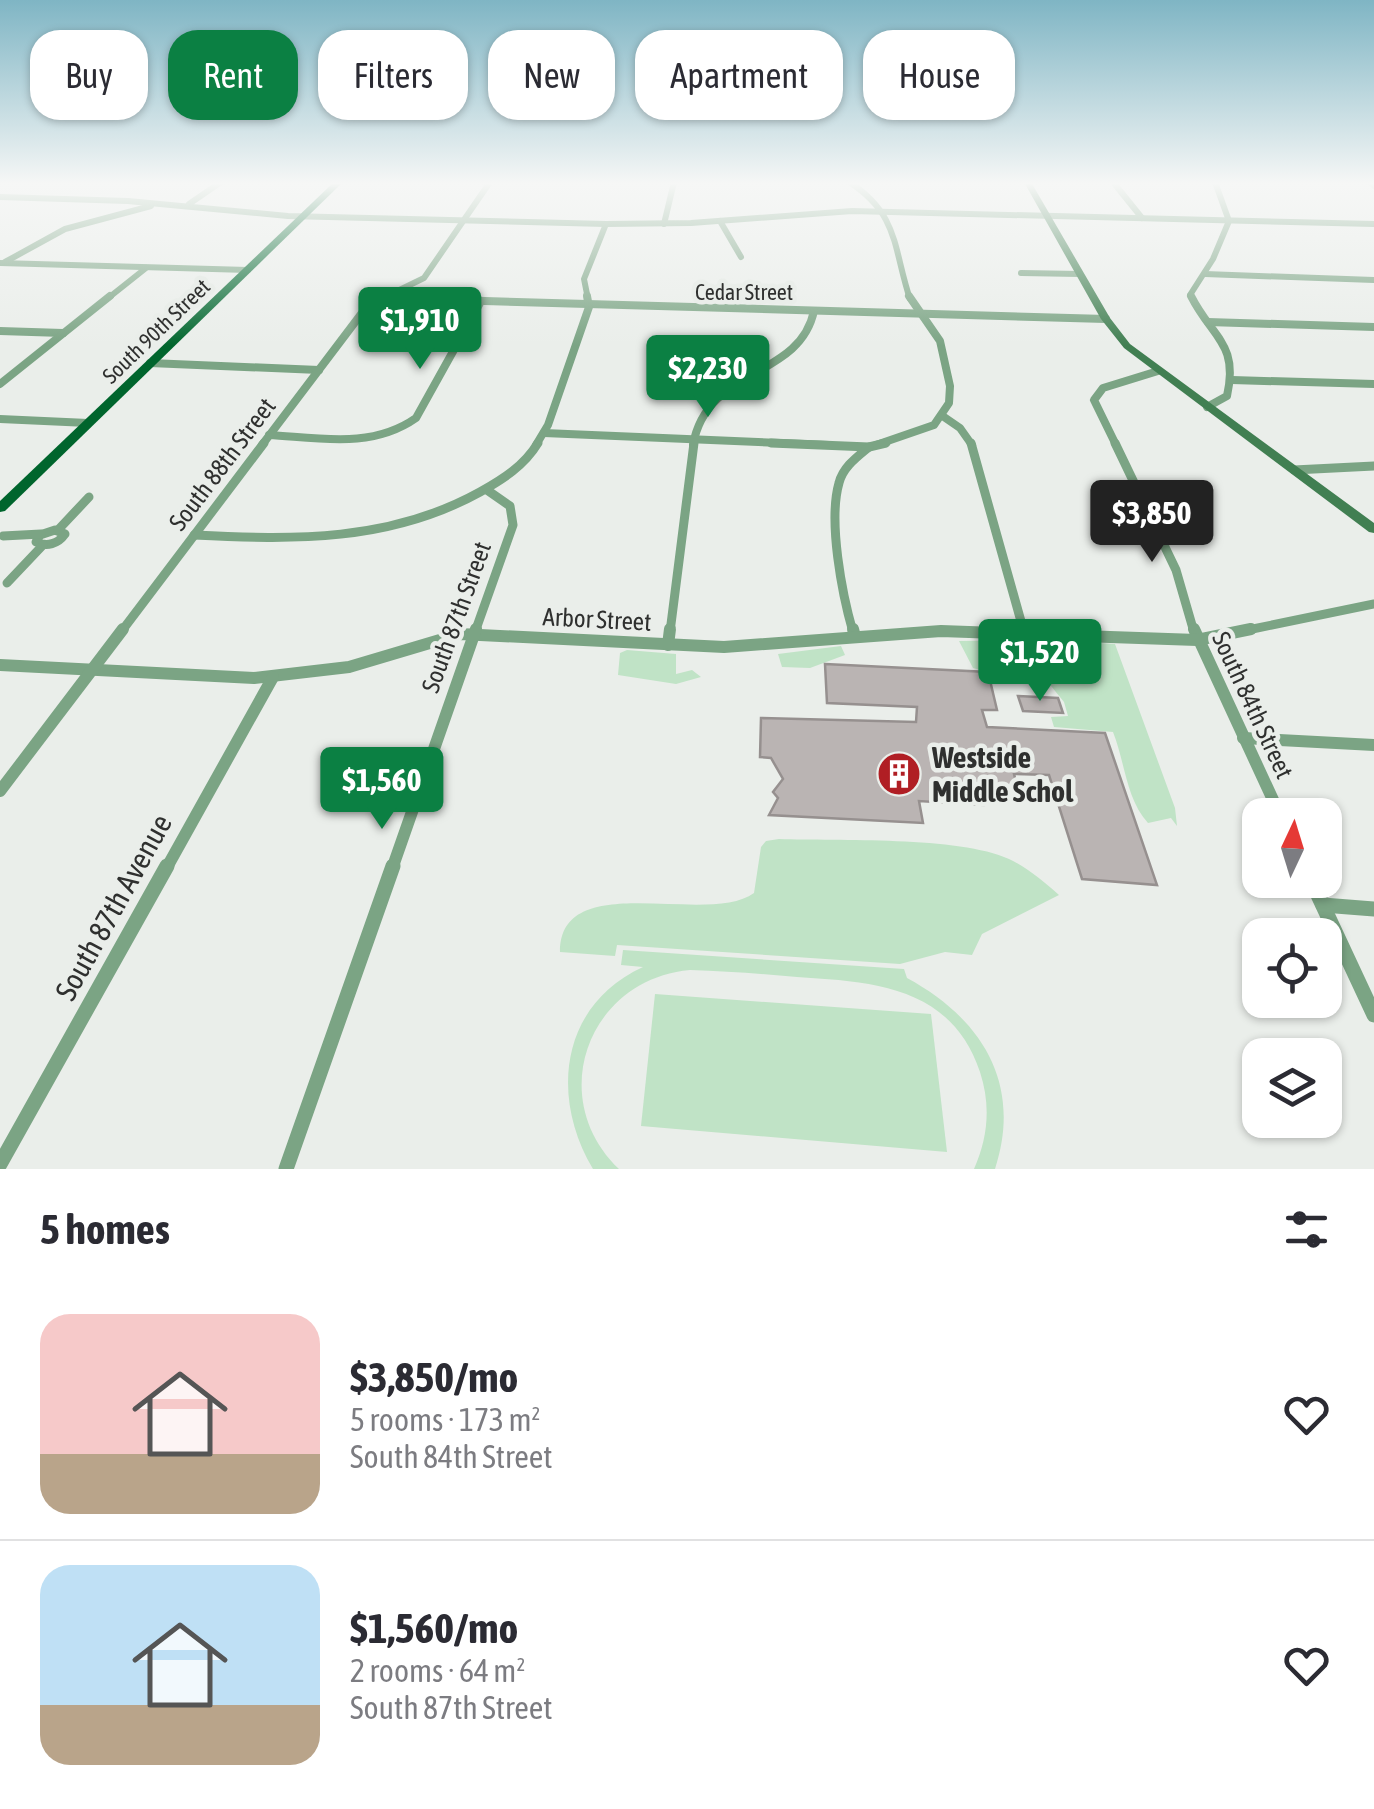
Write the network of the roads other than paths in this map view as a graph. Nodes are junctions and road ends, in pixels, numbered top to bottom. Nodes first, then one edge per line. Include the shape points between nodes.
1 (50, 237) edge
2 (283, 237) edge
3 (453, 237) edge
4 (601, 237) edge
5 (729, 237) edge
6 (894, 237) edge
7 (1058, 237) edge
8 (1221, 237) edge
9 (741, 258) dead end
10 (2, 263) edge
11 (146, 267) junction
12 (248, 270) junction
13 (1021, 272) dead end
14 (1080, 274) junction
15 (1205, 274) junction
16 (1374, 280) edge
17 (381, 298) junction
18 (480, 303) junction
19 (589, 306) junction
20 (814, 310) junction
21 (922, 314) junction
22 (1106, 319) junction
23 (1208, 322) junction
24 (1374, 327) edge
25 (0, 331) edge
26 (64, 333) junction
27 (150, 364) junction
28 (319, 370) junction
29 (1158, 371) junction
30 (1232, 380) junction
31 (0, 384) edge
32 (1374, 384) edge
33 (1207, 407) junction
34 (944, 417) junction
35 (0, 419) edge
36 (88, 423) junction
37 (544, 434) junction
38 (269, 436) junction
39 (694, 439) junction
40 (868, 447) junction
41 (1374, 466) edge
42 (1294, 470) junction
43 (487, 490) junction
44 (88, 497) dead end
45 (0, 508) edge
46 (1374, 529) edge
47 (1, 536) edge
48 (194, 536) junction
49 (40, 540) junction
50 (8, 583) dead end
51 (1374, 604) edge
52 (1024, 633) junction
53 (474, 634) junction
54 (855, 637) junction
55 (1197, 640) junction
56 (668, 645) junction
57 (0, 665) edge
58 (92, 670) junction
59 (274, 677) junction
60 (1243, 738) junction
61 (1374, 745) edge
62 (0, 790) edge
63 (1272, 798) edge
64 (1319, 898) edge
65 (1323, 906) junction
66 (1374, 909) edge
67 (1374, 1015) edge
68 (0, 1164) edge
69 (286, 1169) edge

1 - 10 street
2 - 12 main road, South 90th Street
3 - 17 street, South 88th Street via 424,278
4 - 19 street via 584,279
5 - 9 street
6 - 21 street via 910,298
7 - 14 main road
8 - 15 street
10 - 11 street
11 - 12 street
11 - 26 street
12 - 27 main road, South 90th Street
13 - 14 street
14 - 22 main road
15 - 16 street
15 - 23 street via 1190,295
17 - 18 street, Cedar Street
17 - 28 street, South 88th Street via 368,305
18 - 19 street, Cedar Street
18 - 38 street via 416,418 390,434 354,439
19 - 20 street, Cedar Street
19 - 37 street
20 - 21 street, Cedar Street
20 - 39 street via 812,326 795,349 710,401
21 - 22 street, Cedar Street
21 - 34 street via 937,332 952,387
22 - 29 main road
23 - 24 street
23 - 30 street via 1232,354
25 - 26 street
26 - 31 street
27 - 28 street
27 - 36 main road, South 90th Street
28 - 38 street, South 88th Street
29 - 33 main road
29 - 55 street, South 84th Street via 1103,388 1094,400 1182,582
30 - 32 street
30 - 33 street via 1224,399
33 - 42 main road
34 - 40 street
34 - 52 street via 973,446
35 - 36 street
36 - 45 main road, South 90th Street
37 - 39 street
37 - 43 street via 524,463
38 - 48 street, South 88th Street
39 - 40 street
39 - 56 street
40 - 54 street via 846,468 837,491 845,601
41 - 42 street
42 - 46 main road
43 - 48 street via 430,516 356,535
43 - 53 street, South 87th Street via 508,502 514,518
44 - 49 street via 58,530 63,538
47 - 49 street
48 - 58 street, South 88th Street
49 - 50 street
51 - 55 street, Arbor Street
52 - 54 street, Arbor Street
52 - 55 street, Arbor Street
53 - 56 street, Arbor Street
53 - 59 street, Arbor Street via 349,667
53 - 69 street, South 87th Street
54 - 56 street, Arbor Street via 757,647
55 - 60 street, South 84th Street
57 - 58 street, Arbor Street
58 - 59 street, Arbor Street
58 - 62 street, South 88th Street
59 - 68 street, South 87th Avenue
60 - 61 street
60 - 63 street, South 84th Street
64 - 65 street
65 - 66 street
65 - 67 street

